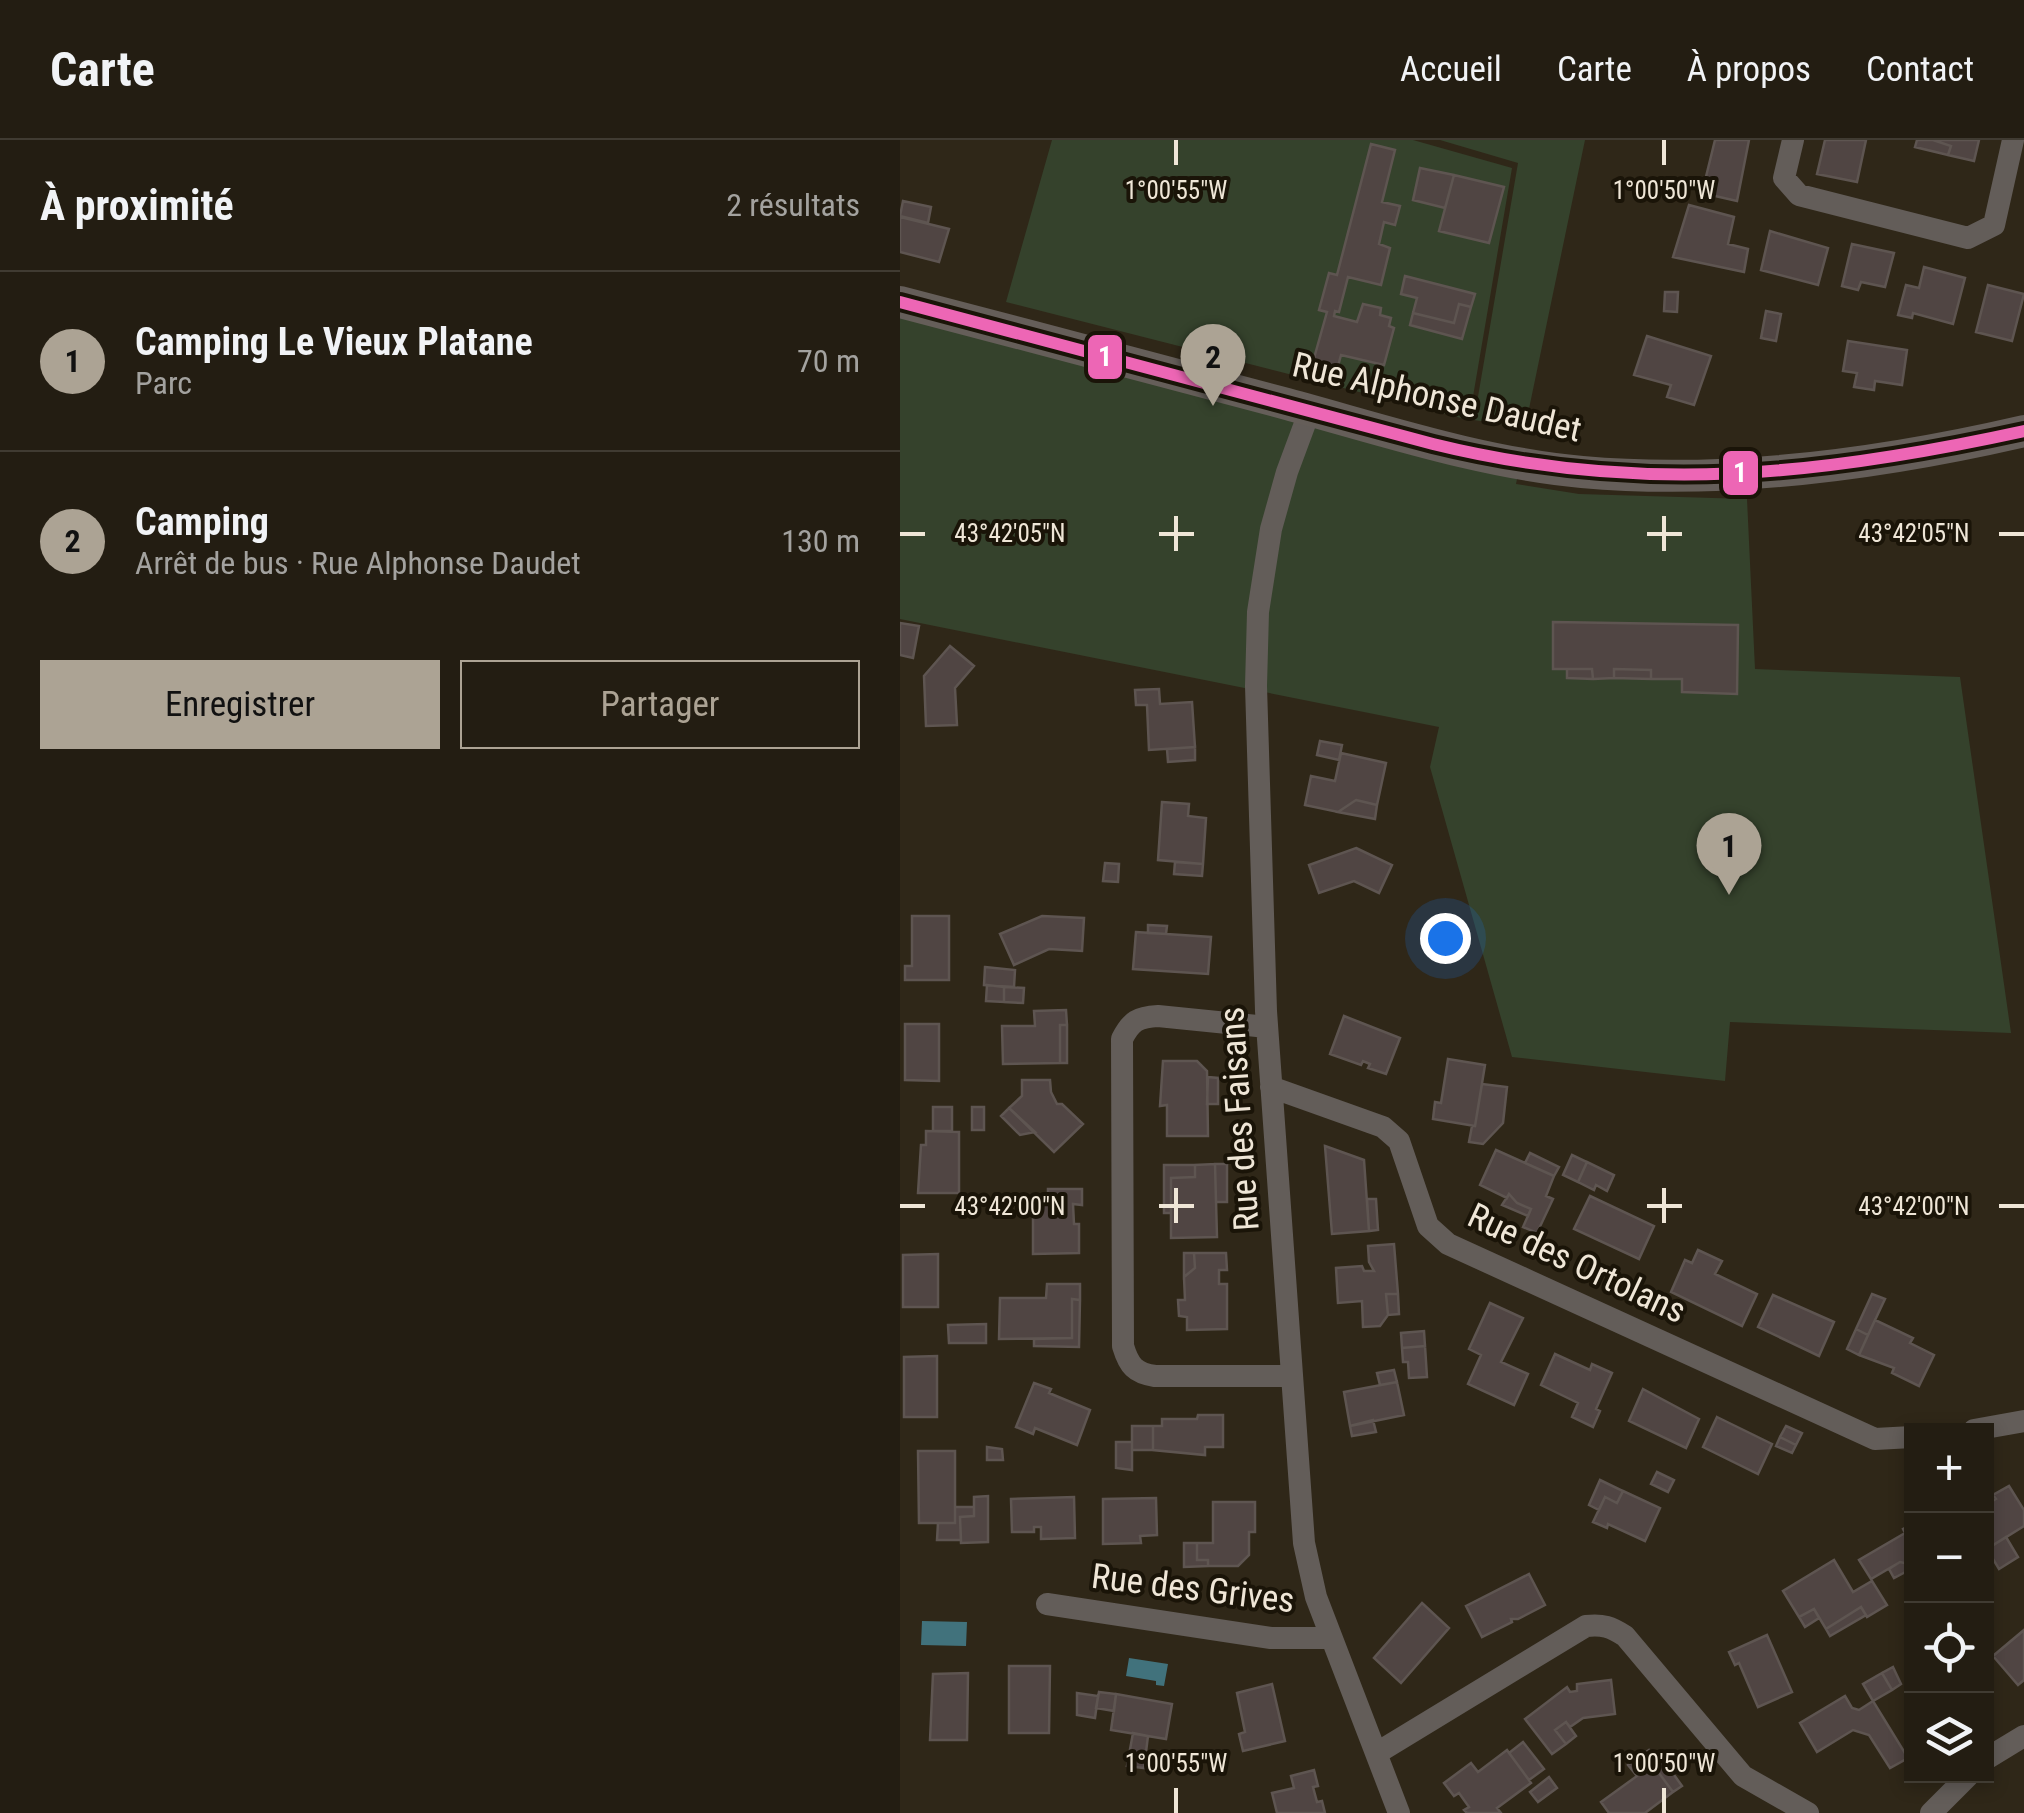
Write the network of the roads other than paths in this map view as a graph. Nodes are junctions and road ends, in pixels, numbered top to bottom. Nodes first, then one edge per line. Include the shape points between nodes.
1 (1793, 140) edge
2 (2013, 140) edge
3 (900, 302) edge
4 (1310, 410) junction
5 (2024, 431) edge
6 (1268, 1027) junction
7 (1271, 1088) junction
8 (1292, 1376) junction
9 (2024, 1422) edge
10 (1994, 1427) edge
11 (1904, 1437) edge
12 (1046, 1604) dead end
13 (1331, 1638) junction
14 (2024, 1736) edge
15 (1994, 1753) edge
16 (1377, 1754) junction
17 (1961, 1783) edge
18 (1399, 1813) edge
19 (1808, 1813) edge
20 (1931, 1813) edge

1 - 2 street via 1784,178 1799,195 1968,238 1994,225
3 - 4 street, Rue Alphonse Daudet
4 - 5 street, Rue Alphonse Daudet via 1541,467 1626,475 1781,471
4 - 6 street, Rue des Faisans via 1271,529 1258,612
6 - 7 street, Rue des Faisans
6 - 8 street via 1140,1017 1122,1040 1123,1346 1138,1374
7 - 8 street, Rue des Faisans
7 - 11 street, Rue des Ortolans via 1383,1127 1399,1141 1428,1226 1448,1244 1875,1439
8 - 13 street, Rue des Faisans via 1304,1544
9 - 10 street
12 - 13 street, Rue des Grives via 1271,1638
13 - 16 street, Rue des Faisans
14 - 15 street
16 - 18 street, Rue des Faisans
16 - 19 street via 1586,1626 1610,1626 1743,1776
17 - 20 street

